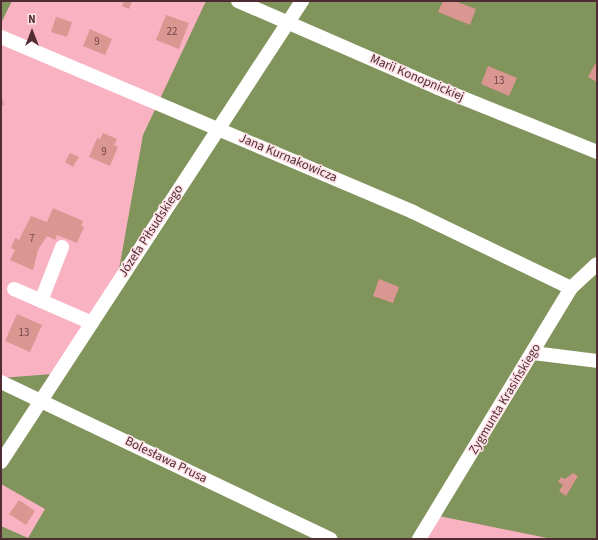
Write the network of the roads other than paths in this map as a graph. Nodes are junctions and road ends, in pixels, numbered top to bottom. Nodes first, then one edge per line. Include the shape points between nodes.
1 (238, 1) edge
2 (302, 1) edge
3 (288, 22) junction
4 (1, 37) edge
5 (218, 128) junction
6 (597, 152) edge
7 (62, 247) dead end
8 (597, 264) edge
9 (571, 288) junction
10 (14, 289) dead end
11 (41, 300) junction
12 (92, 323) junction
13 (532, 353) junction
14 (597, 361) edge
15 (1, 382) edge
16 (41, 399) junction
17 (1, 462) edge
18 (330, 539) edge
19 (419, 539) edge

1 - 3 street, Marii Konopnickiej
2 - 3 street, Józefa Piłsudskiego
3 - 5 street, Józefa Piłsudskiego
3 - 6 street, Marii Konopnickiej via 438,88
4 - 5 street, Jana Kurnakowicza
5 - 9 street, Jana Kurnakowicza via 413,212
5 - 12 street, Józefa Piłsudskiego
7 - 11 street
8 - 9 street, Zygmunta Krasińskiego
9 - 13 street, Zygmunta Krasińskiego
10 - 11 street
11 - 12 street
12 - 16 street, Józefa Piłsudskiego
13 - 14 street
13 - 19 street, Zygmunta Krasińskiego
15 - 16 street, Bolesława Prusa
16 - 17 street, Józefa Piłsudskiego
16 - 18 street, Bolesława Prusa

